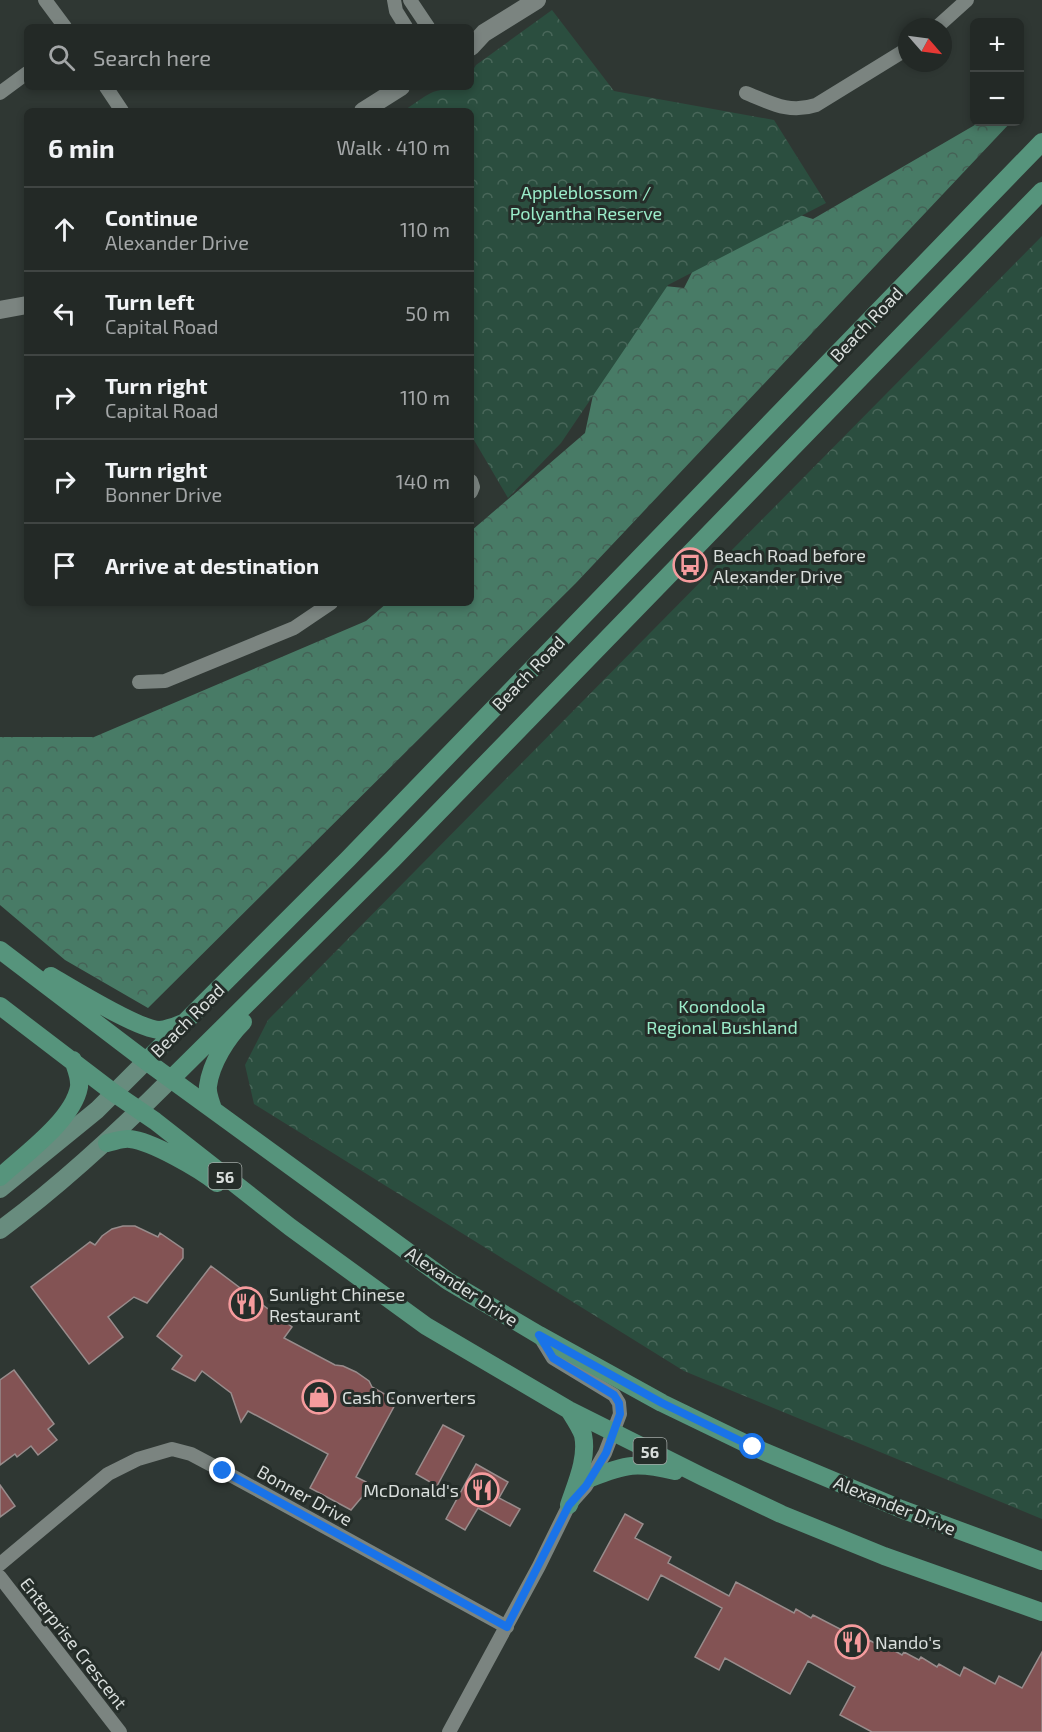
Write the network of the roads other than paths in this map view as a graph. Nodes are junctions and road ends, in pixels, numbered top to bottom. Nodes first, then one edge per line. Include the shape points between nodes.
1 (45, 0) edge
2 (394, 0) edge
3 (410, 0) edge
4 (537, 0) edge
5 (961, 2) edge
6 (946, 18) edge
7 (63, 24) edge
8 (404, 24) edge
9 (426, 24) edge
10 (477, 35) edge
11 (898, 55) edge
12 (24, 75) edge
13 (108, 90) edge
14 (396, 90) edge
15 (0, 93) edge
16 (746, 93) dead end
17 (120, 108) edge
18 (368, 108) edge
19 (1042, 142) edge
20 (1042, 191) edge
21 (24, 305) edge
22 (0, 310) edge
23 (327, 606) edge
24 (139, 682) dead end
25 (312, 941) junction
26 (0, 948) edge
27 (0, 1006) edge
28 (184, 1022) junction
29 (73, 1060) junction
30 (146, 1061) junction
31 (171, 1078) junction
32 (114, 1093) junction
33 (213, 1109) junction
34 (139, 1110) junction
35 (107, 1143) junction
36 (0, 1177) edge
37 (0, 1190) edge
38 (290, 1227) junction
39 (0, 1230) edge
40 (539, 1335) junction
41 (569, 1410) junction
42 (613, 1432) junction
43 (591, 1478) junction
44 (703, 1478) junction
45 (569, 1505) junction
46 (1042, 1561) edge
47 (0, 1564) edge
48 (0, 1577) edge
49 (1042, 1612) edge
50 (507, 1627) junction
51 (120, 1732) edge
52 (448, 1732) edge

1 - 7 street
2 - 8 street
3 - 9 street
4 - 10 street
5 - 6 street
11 - 16 street via 802,110 777,106
12 - 15 street
13 - 17 street
14 - 18 street
19 - 28 main road, Beach Road via 348,859
20 - 25 main road, Beach Road
21 - 22 street
23 - 24 street via 294,628 165,681
25 - 31 main road, Beach Road
25 - 33 main road via 295,971 240,1026 218,1055 208,1085
26 - 28 main road via 143,1026 159,1030
26 - 30 main road, Alexander Drive
27 - 29 main road, 56
28 - 30 main road, Beach Road
29 - 32 main road, 56
29 - 36 main road via 79,1087 71,1107
30 - 31 main road, Alexander Drive
30 - 32 main road, Beach Road
31 - 33 main road, Alexander Drive
31 - 34 main road, Beach Road
32 - 34 main road, 56
32 - 37 main road, Beach Road
33 - 40 main road, Alexander Drive via 448,1281
34 - 35 main road, Beach Road
34 - 38 main road, 56
35 - 38 main road via 128,1139 169,1154 213,1180 249,1209
35 - 39 main road, Beach Road
38 - 41 main road, 56 via 426,1326
40 - 42 street via 553,1358 614,1395 620,1414
40 - 46 main road, Alexander Drive via 662,1403 753,1447 901,1509
41 - 42 main road, 56
41 - 45 main road via 582,1433 584,1446
42 - 43 street
42 - 44 main road, 56
43 - 44 main road via 616,1468 643,1464
43 - 45 street
44 - 49 main road, 56 via 884,1556
45 - 50 street
47 - 50 street, Bonner Drive via 108,1474 138,1459 172,1449 223,1471
48 - 51 street, Enterprise Crescent
50 - 52 street

